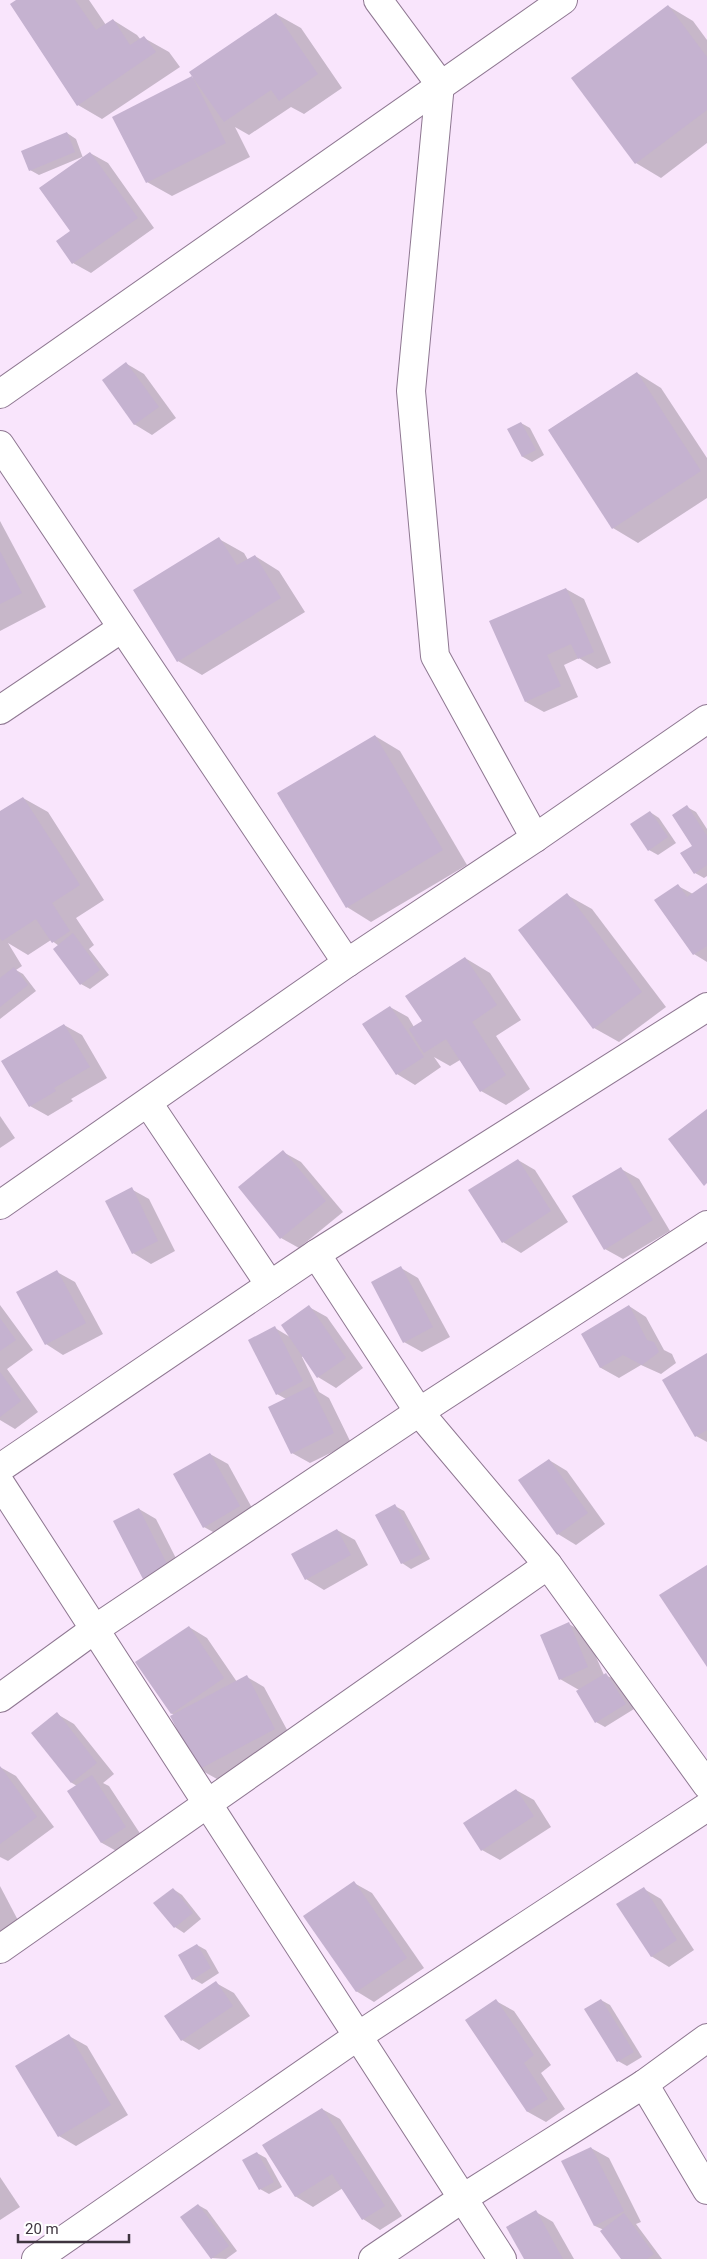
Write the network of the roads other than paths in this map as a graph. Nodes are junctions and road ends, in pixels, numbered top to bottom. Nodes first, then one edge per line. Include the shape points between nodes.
1 (378, 0) edge
2 (563, 0) edge
3 (440, 84) junction
4 (0, 394) edge
5 (0, 446) edge
6 (122, 628) junction
7 (0, 710) edge
8 (707, 719) edge
9 (535, 838) junction
10 (348, 963) junction
11 (707, 1007) edge
12 (148, 1103) junction
13 (0, 1205) edge
14 (707, 1225) edge
15 (316, 1254) junction
16 (270, 1285) junction
17 (419, 1412) junction
18 (0, 1468) edge
19 (0, 1483) edge
20 (548, 1565) junction
21 (94, 1629) junction
22 (0, 1698) edge
23 (707, 1785) edge
24 (208, 1804) junction
25 (707, 1807) edge
26 (0, 1949) edge
27 (358, 2036) junction
28 (707, 2038) edge
29 (644, 2084) junction
30 (707, 2190) edge
31 (462, 2198) junction
32 (36, 2259) edge
33 (373, 2259) edge
34 (502, 2259) edge

1 - 3 street
2 - 3 street
3 - 4 street
3 - 9 street via 411,391 435,656
5 - 6 street
6 - 7 street
6 - 10 street
8 - 9 street
9 - 10 street
10 - 12 street
11 - 15 street
12 - 13 street
12 - 16 street
14 - 17 street
15 - 16 street
15 - 17 street
16 - 18 street
17 - 20 street
17 - 21 street
19 - 21 street
20 - 23 street
20 - 24 street
21 - 22 street
21 - 24 street
24 - 26 street
24 - 27 street
25 - 27 street
27 - 31 street
27 - 32 street
28 - 29 street
29 - 30 street
29 - 31 street
31 - 33 street
31 - 34 street

